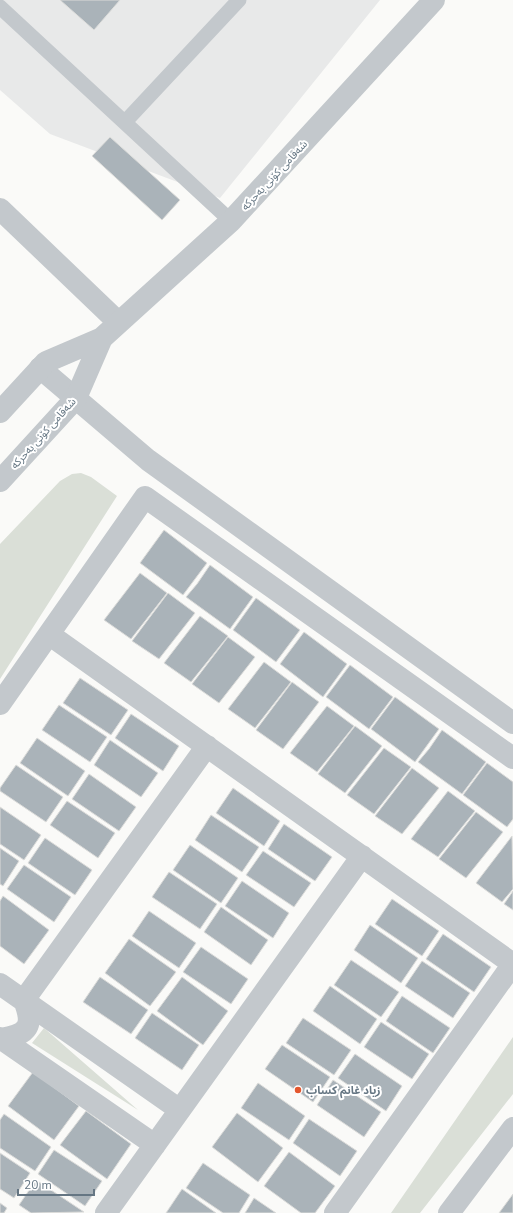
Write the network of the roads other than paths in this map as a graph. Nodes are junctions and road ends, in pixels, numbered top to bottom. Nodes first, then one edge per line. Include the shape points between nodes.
1 (239, 0) edge
2 (434, 0) edge
3 (0, 7) edge
4 (124, 122) junction
5 (0, 209) edge
6 (231, 221) junction
7 (118, 322) junction
8 (102, 338) junction
9 (40, 368) junction
10 (76, 398) junction
11 (0, 412) edge
12 (0, 481) edge
13 (50, 634) junction
14 (0, 704) edge
15 (513, 723) edge
16 (207, 746) junction
17 (513, 758) edge
18 (362, 856) junction
19 (513, 964) edge
20 (10, 994) edge
21 (1, 1038) edge
22 (180, 1110) junction
23 (513, 1128) edge
24 (155, 1145) junction
25 (106, 1213) edge
26 (335, 1213) edge
27 (448, 1213) edge

1 - 4 lane
2 - 6 street, شەقامی کۆنی بەحرکە
3 - 4 lane
4 - 6 lane
5 - 7 street
6 - 7 street, شەقامی کۆنی بەحرکە
7 - 8 street, شەقامی کۆنی بەحرکە
8 - 9 street, شەقامی کۆنی بەحرکە via 46,362
8 - 10 street, شەقامی کۆنی بەحرکە
9 - 10 street
9 - 11 street, شەقامی کۆنی بەحرکە
10 - 12 street, شەقامی کۆنی بەحرکە
10 - 15 street via 148,460
13 - 14 street
13 - 16 street
13 - 17 street via 145,497
16 - 18 street
16 - 20 street
18 - 19 street
18 - 22 street
19 - 26 street
20 - 21 street via 29,1014 29,1020 24,1032
20 - 22 street
21 - 24 street
22 - 24 street
23 - 27 street
24 - 25 street

